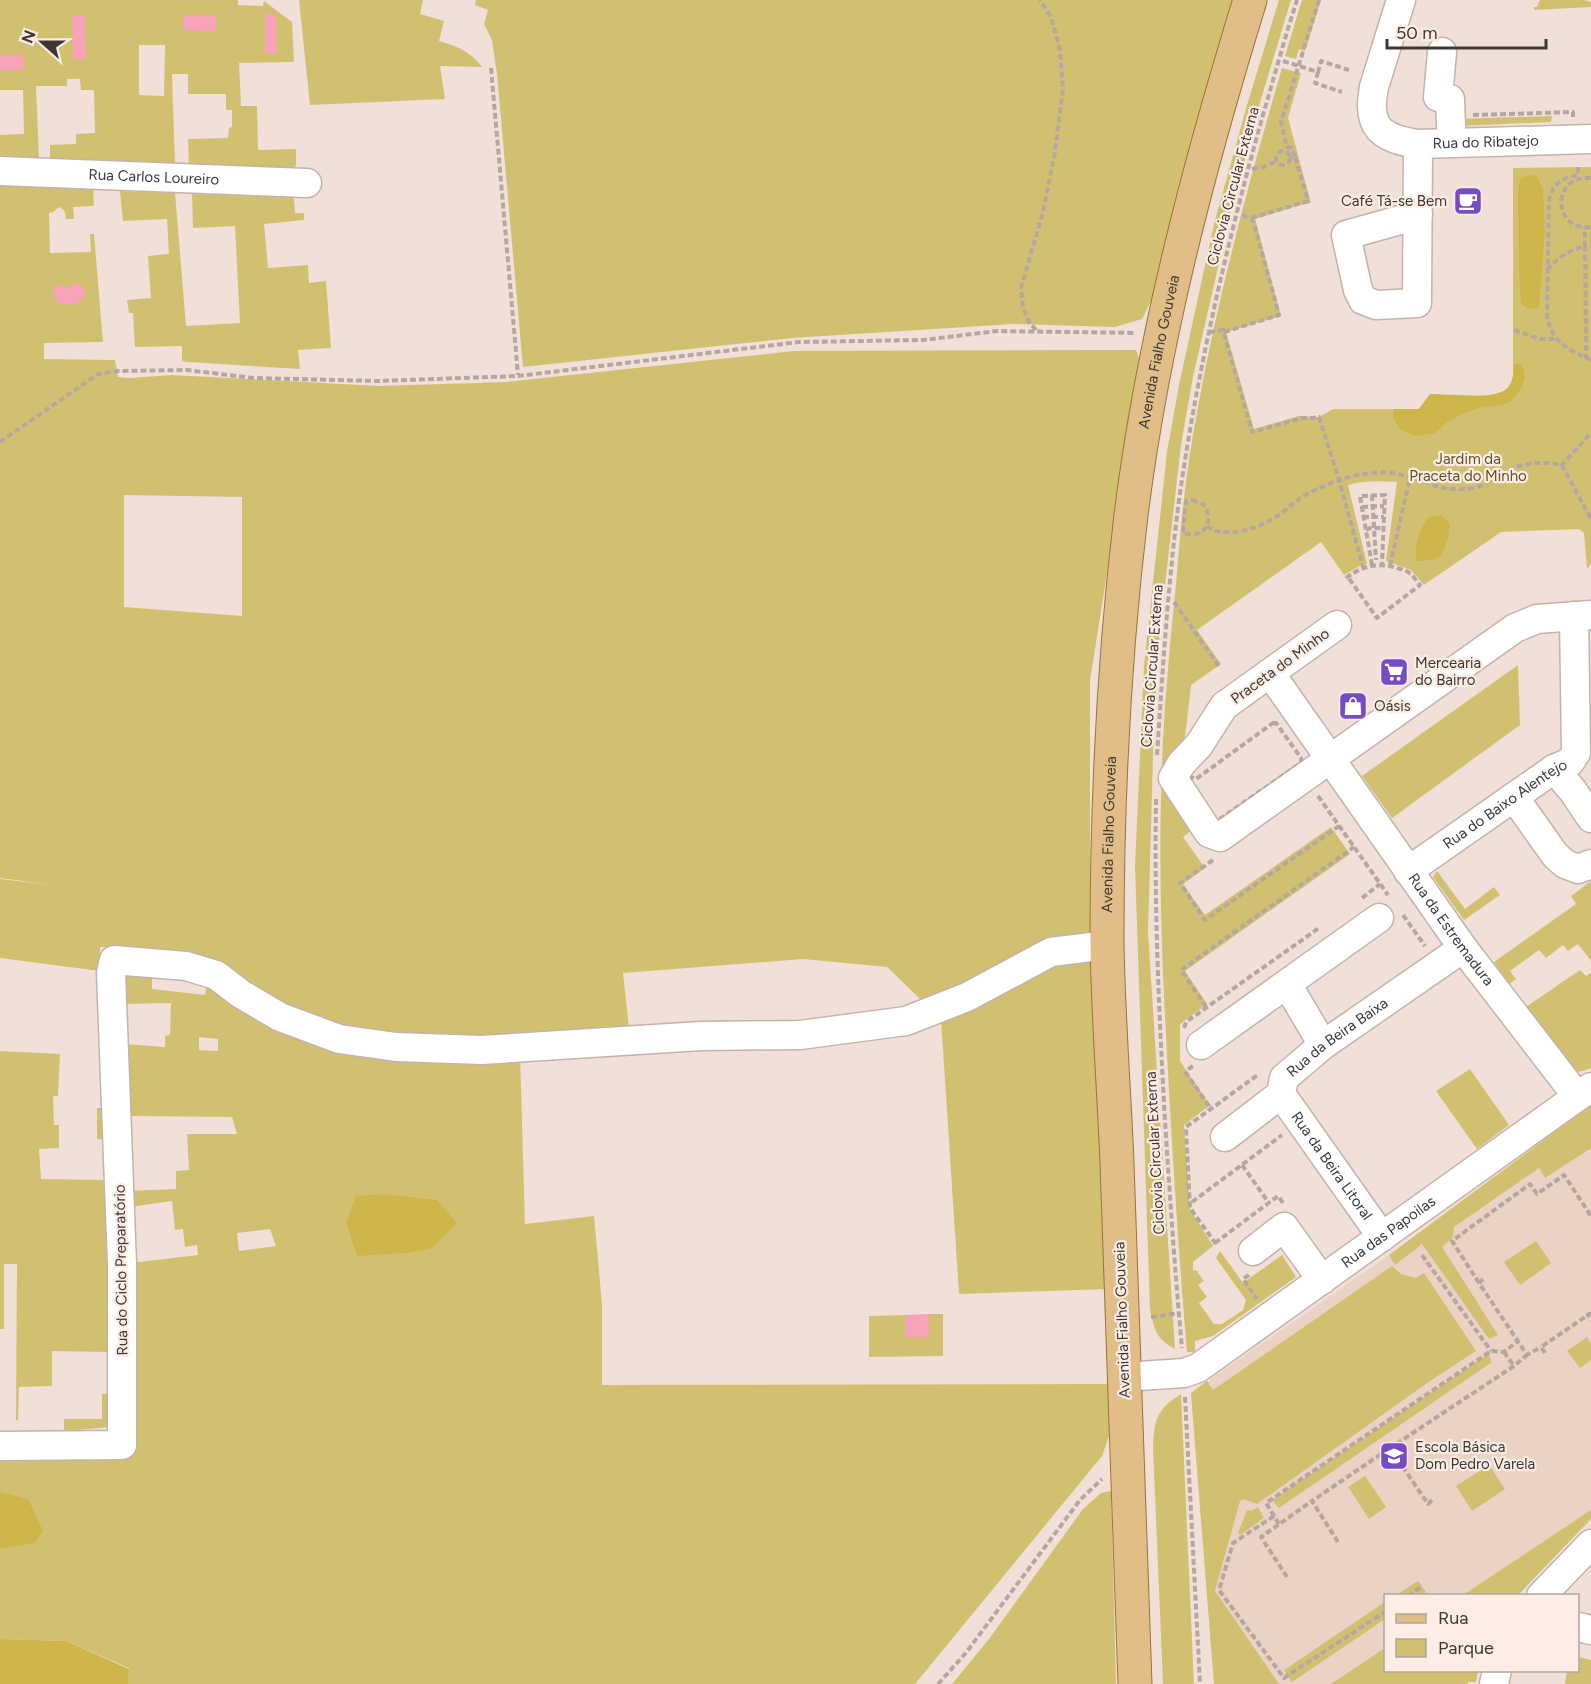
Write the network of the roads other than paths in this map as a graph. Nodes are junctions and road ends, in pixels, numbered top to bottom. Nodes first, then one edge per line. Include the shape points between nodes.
1 (1250, 0) edge
2 (1267, 0) edge
3 (1401, 0) edge
4 (1442, 52) dead end
5 (1451, 127) dead end
6 (1591, 139) edge
7 (1418, 144) junction
8 (0, 171) edge
9 (307, 183) dead end
10 (1418, 215) dead end
11 (1582, 615) edge
12 (1337, 625) dead end
13 (1270, 673) junction
14 (1330, 758) junction
15 (1554, 769) junction
16 (1514, 797) junction
17 (1591, 818) edge
18 (1591, 864) edge
19 (1408, 871) junction
20 (1389, 908) road end
21 (1107, 945) junction
22 (1463, 948) junction
23 (1287, 984) junction
24 (1323, 1045) junction
25 (1199, 1054) road end
26 (1584, 1092) edge
27 (1281, 1095) junction
28 (1225, 1137) dead end
29 (1382, 1237) junction
30 (1253, 1251) dead end
31 (1322, 1280) junction
32 (1133, 1377) junction
33 (0, 1446) edge
34 (1591, 1544) edge
35 (1543, 1594) edge
36 (1135, 1684) edge
37 (1153, 1684) edge

1 - 21 main road, Avenida Fialho Gouveia via 1217,106 1179,252 1149,393 1117,654 1109,798
2 - 32 main road, Avenida Fialho Gouveia via 1236,102 1181,323 1150,487 1127,761
3 - 7 street via 1374,87 1372,116 1389,137
4 - 5 street via 1438,98 1450,99
6 - 7 street, Rua do Ribatejo
7 - 10 street, Rua do Ribatejo
8 - 9 street, Rua Carlos Loureiro
11 - 14 street via 1537,619 1515,628
11 - 15 street, Rua do Baixo Alentejo via 1576,753 1570,762
12 - 13 street, Praceta do Minho
13 - 14 street, Rua da Estremadura
13 - 14 street, Praceta do Minho via 1224,706 1173,778 1209,833 1220,837
14 - 19 street, Rua da Estremadura
15 - 16 street, Rua do Baixo Alentejo
15 - 17 street
16 - 18 street via 1565,864 1578,869
16 - 19 street, Rua do Baixo Alentejo
19 - 22 street, Rua da Estremadura
20 - 23 street
21 - 32 main road, Avenida Fialho Gouveia
21 - 33 street, Rua do Ciclo Preparatório via 1051,952 967,997 906,1021 800,1035 701,1036 482,1050 396,1047 339,1039 280,1017 216,975 186,966 114,960 111,972 122,1264 122,1445
22 - 24 street, Rua da Beira Baixa
22 - 26 street, Rua da Estremadura
23 - 24 street
23 - 25 street
24 - 27 street, Rua da Beira Baixa via 1284,1078
26 - 29 street, Rua das Papoilas
27 - 28 street, Rua da Beira Baixa
27 - 29 street, Rua da Beira Litoral
29 - 31 street, Rua das Papoilas
30 - 31 street via 1284,1227
31 - 32 street, Rua das Papoilas via 1198,1368
32 - 36 main road, Avenida Fialho Gouveia via 1128,1462
32 - 37 main road, Avenida Fialho Gouveia
34 - 35 street

